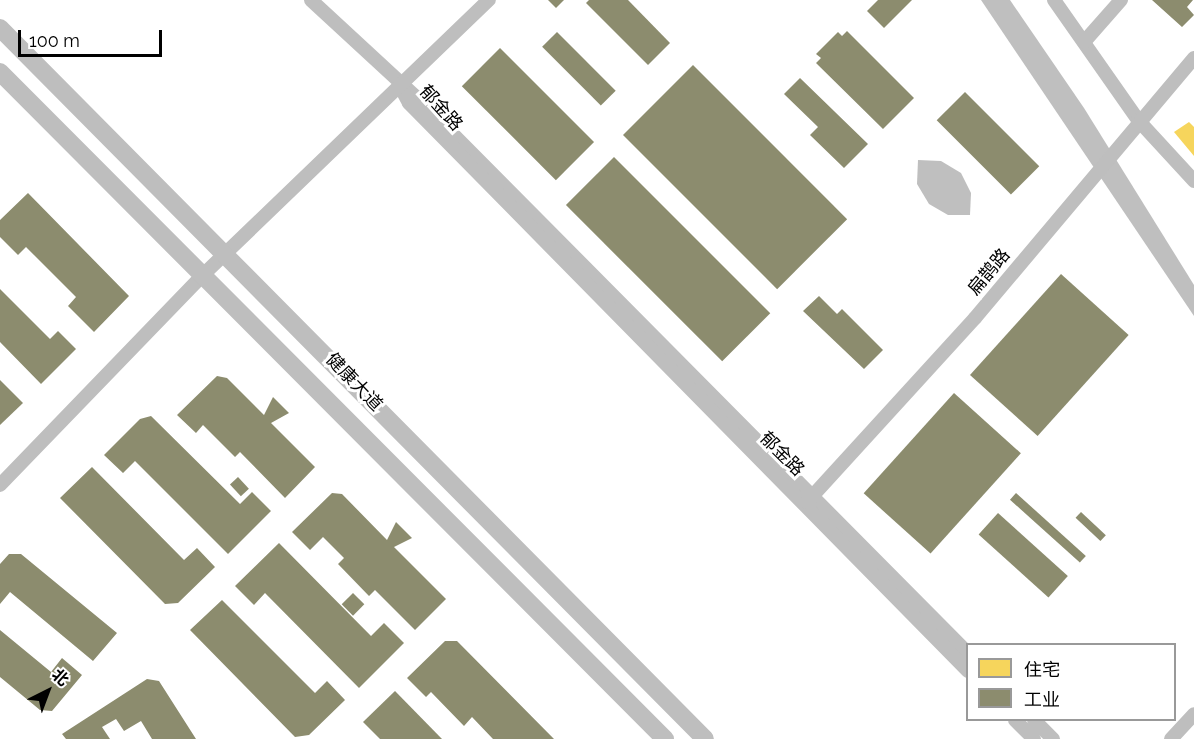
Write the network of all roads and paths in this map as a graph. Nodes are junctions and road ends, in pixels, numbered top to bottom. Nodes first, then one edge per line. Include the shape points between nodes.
1 (311, 0) edge
2 (489, 0) edge
3 (1054, 0) edge
4 (1121, 0) edge
5 (0, 28) edge
6 (1084, 42) junction
7 (1194, 58) edge
8 (0, 72) edge
9 (401, 88) junction
10 (1138, 120) junction
11 (1194, 181) edge
12 (227, 252) junction
13 (205, 273) junction
14 (0, 485) edge
15 (809, 500) junction
16 (966, 651) edge
17 (966, 669) edge
18 (1194, 714) edge
19 (1016, 721) edge
20 (1035, 721) edge
21 (664, 739) edge
22 (705, 739) edge
23 (1034, 739) edge
24 (1053, 739) edge
25 (1171, 739) edge

1 - 9 street, 郁金路
2 - 9 street
3 - 6 street
4 - 6 street
5 - 12 main road, 健康大道
6 - 10 street
7 - 10 street, 扁鹊路
8 - 13 main road, 健康大道
9 - 12 street
9 - 15 street, 郁金路 via 409,103
10 - 11 street
10 - 15 street, 扁鹊路 via 975,318
12 - 13 street
12 - 22 main road, 健康大道
13 - 14 street
13 - 21 main road, 健康大道
15 - 16 street, 郁金路
15 - 17 street, 郁金路
18 - 25 street
19 - 23 street
20 - 24 street

